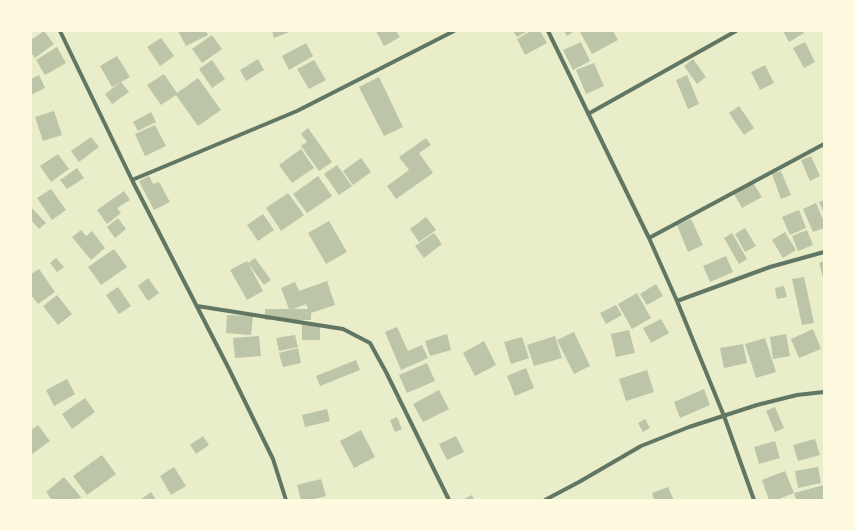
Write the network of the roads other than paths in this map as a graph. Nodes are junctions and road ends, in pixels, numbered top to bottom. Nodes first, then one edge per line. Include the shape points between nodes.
1 (60, 31) edge
2 (454, 31) edge
3 (548, 31) edge
4 (736, 31) edge
5 (588, 114) junction
6 (824, 144) edge
7 (132, 180) junction
8 (649, 238) junction
9 (824, 252) edge
10 (677, 301) junction
11 (197, 306) junction
12 (824, 392) edge
13 (724, 416) junction
14 (286, 500) edge
15 (449, 500) edge
16 (545, 500) edge
17 (754, 500) edge

1 - 7 street
2 - 7 street via 297,111
3 - 5 street
4 - 5 street
5 - 8 street
6 - 8 street
7 - 11 street
8 - 10 street
9 - 10 street via 770,267
10 - 13 street
11 - 14 street via 273,459
11 - 15 street via 342,329 370,344
12 - 13 street via 797,395
13 - 16 street via 640,446
13 - 17 street

